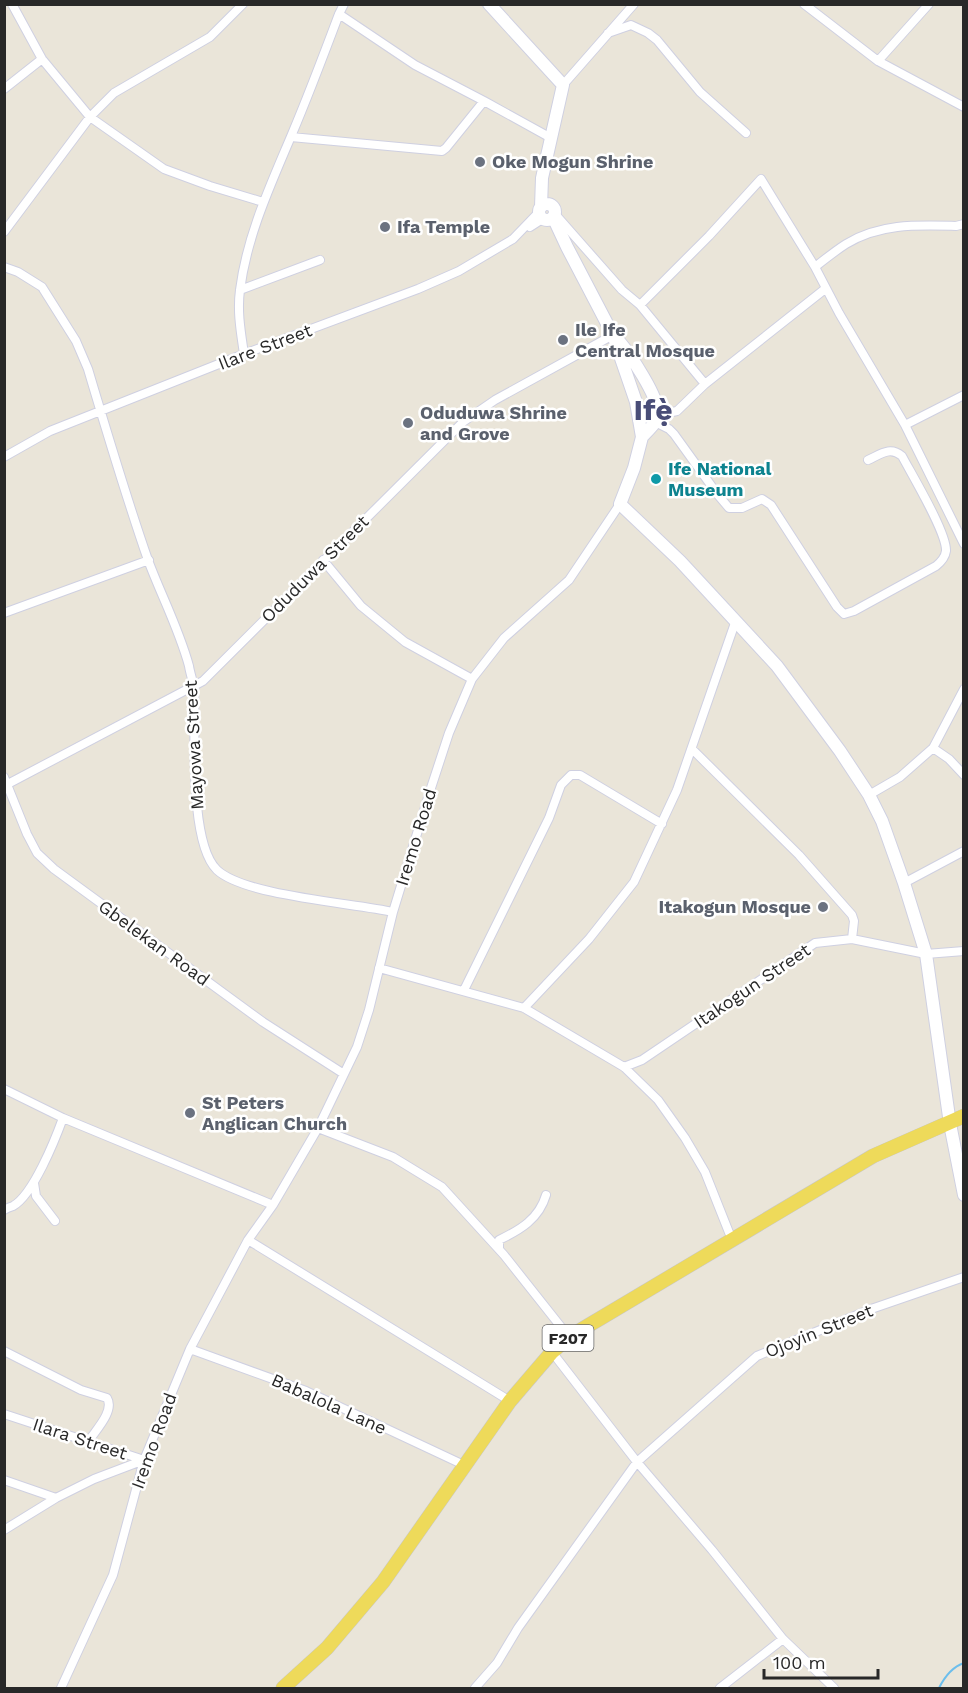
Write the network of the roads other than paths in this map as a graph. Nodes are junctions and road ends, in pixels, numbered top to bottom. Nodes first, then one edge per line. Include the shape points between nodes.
1 (12, 4) edge
2 (243, 4) edge
3 (344, 4) edge
4 (489, 4) edge
5 (634, 4) edge
6 (804, 4) edge
7 (929, 4) edge
8 (339, 14) junction
9 (608, 33) junction
10 (42, 59) junction
11 (878, 61) junction
12 (563, 85) junction
13 (4, 89) edge
14 (484, 101) junction
15 (963, 107) edge
16 (90, 117) junction
17 (746, 133) dead end
18 (291, 137) junction
19 (551, 138) junction
20 (263, 202) junction
21 (547, 213) junction
22 (963, 224) edge
23 (4, 232) edge
24 (320, 260) dead end
25 (4, 267) edge
26 (815, 267) junction
27 (825, 289) junction
28 (240, 290) junction
29 (640, 304) junction
30 (613, 335) junction
31 (244, 354) junction
32 (705, 384) junction
33 (652, 394) junction
34 (963, 395) edge
35 (636, 402) junction
36 (101, 412) junction
37 (657, 418) junction
38 (905, 425) junction
39 (642, 437) junction
40 (4, 457) edge
41 (868, 460) dead end
42 (620, 504) junction
43 (963, 544) edge
44 (148, 560) junction
45 (323, 560) junction
46 (4, 614) edge
47 (736, 620) junction
48 (472, 679) junction
49 (194, 686) junction
50 (963, 689) edge
51 (933, 748) junction
52 (692, 749) junction
53 (963, 775) edge
54 (6, 782) edge
55 (869, 795) junction
56 (662, 824) junction
57 (963, 851) edge
58 (904, 883) junction
59 (393, 912) junction
60 (852, 939) junction
61 (963, 951) edge
62 (926, 954) junction
63 (379, 968) junction
64 (464, 990) junction
65 (524, 1008) junction
66 (624, 1067) junction
67 (344, 1074) junction
68 (4, 1089) edge
69 (963, 1116) edge
70 (63, 1118) junction
71 (950, 1124) junction
72 (318, 1128) junction
73 (34, 1183) junction
74 (963, 1194) edge
75 (546, 1195) dead end
76 (273, 1205) junction
77 (4, 1209) edge
78 (55, 1221) dead end
79 (248, 1240) junction
80 (732, 1240) junction
81 (499, 1249) junction
82 (963, 1277) edge
83 (569, 1337) junction
84 (190, 1349) junction
85 (4, 1351) edge
86 (552, 1352) junction
87 (510, 1401) junction
88 (4, 1414) edge
89 (88, 1442) junction
90 (144, 1460) junction
91 (637, 1462) junction
92 (466, 1466) junction
93 (4, 1480) edge
94 (56, 1498) junction
95 (4, 1530) edge
96 (783, 1639) junction
97 (61, 1689) edge
98 (284, 1689) edge
99 (475, 1689) edge
100 (720, 1689) edge
101 (834, 1689) edge

1 - 10 street
2 - 16 street via 210,37 114,93
3 - 8 street
4 - 12 street
5 - 9 street
6 - 11 street
7 - 11 street
8 - 14 street via 415,65
8 - 18 street
9 - 12 street
9 - 17 street via 631,25 648,33 700,92
10 - 13 street
10 - 16 street
11 - 15 street
12 - 19 street
14 - 18 street via 442,151
14 - 19 street
16 - 20 street via 164,169
16 - 23 street
18 - 20 street
19 - 21 street via 542,178
20 - 28 street
21 - 29 street
21 - 30 street
21 - 31 street, Ilare Street via 459,271
22 - 26 street via 904,225 874,231 846,244
24 - 28 street
25 - 36 street, Mayowa Street via 42,287 76,341
26 - 27 street
26 - 29 street via 761,179
27 - 32 street
27 - 38 street
28 - 31 street
29 - 32 street
30 - 33 street
30 - 35 street
30 - 45 street, Oduduwa Street via 463,422
31 - 36 street, Ilare Street
32 - 37 street via 677,411
33 - 35 street
33 - 37 street
34 - 38 street
35 - 39 street
36 - 40 street, Ilare Street via 50,431
36 - 44 street, Mayowa Street
37 - 39 street
37 - 41 street via 674,434 729,508 742,508 762,500 771,505 844,614 930,570 941,562 946,550 937,523 902,456 887,450
38 - 43 street
39 - 42 street
42 - 47 street
42 - 48 street, Iremo Road via 569,580 504,638
44 - 46 street
44 - 49 street, Mayowa Street via 185,652
45 - 48 street via 361,606 405,642
45 - 49 street, Oduduwa Street
47 - 52 street
47 - 55 street via 810,708
48 - 59 street, Iremo Road via 449,733
49 - 54 street, Oduduwa Street
49 - 59 street, Mayowa Street via 198,813 207,855 218,870 239,882 277,893
50 - 51 street
51 - 53 street
51 - 55 street via 900,777
52 - 56 street
52 - 60 street via 799,855 852,915
54 - 67 street, Gbelekan Road via 37,853 54,869 263,1022
55 - 58 street
56 - 64 street via 580,775 566,779
56 - 65 street via 634,882 611,913
57 - 58 street
58 - 62 street
59 - 63 street, Iremo Road
60 - 62 street, Itakogun Street
60 - 66 street, Itakogun Street via 815,943 642,1060
61 - 62 street, Itakogun Street
62 - 71 street
63 - 64 street
63 - 67 street, Iremo Road via 357,1047
64 - 65 street
65 - 66 street
66 - 80 street via 658,1100 685,1138 705,1172
67 - 72 street, Iremo Road
68 - 70 street
69 - 71 main road, F207
70 - 73 street
70 - 76 street
71 - 74 street
71 - 80 main road, F207 via 873,1156
72 - 76 street, Iremo Road
72 - 81 street via 393,1157 429,1178
73 - 77 street via 15,1205
73 - 78 street via 36,1196
75 - 81 street via 538,1214 499,1240
76 - 79 street, Iremo Road
79 - 84 street, Iremo Road
79 - 87 street
80 - 83 main road, F207
81 - 83 street
82 - 91 street, Ojoyin Street via 757,1356
83 - 86 main road, F207
84 - 90 street, Iremo Road
84 - 92 street, Babalola Lane via 306,1391
85 - 89 street via 81,1390 107,1398 110,1409
86 - 87 main road, F207
86 - 91 street
87 - 92 main road, F207
88 - 89 street, Ilara Street
89 - 90 street, Ilara Street
90 - 94 street, Ilara Street
90 - 97 street, Iremo Road via 113,1575
91 - 96 street
91 - 99 street, Ojoyin Street
92 - 98 main road, F207 via 383,1581 327,1648
93 - 94 street
94 - 95 street, Ilara Street
96 - 100 street
96 - 101 street

